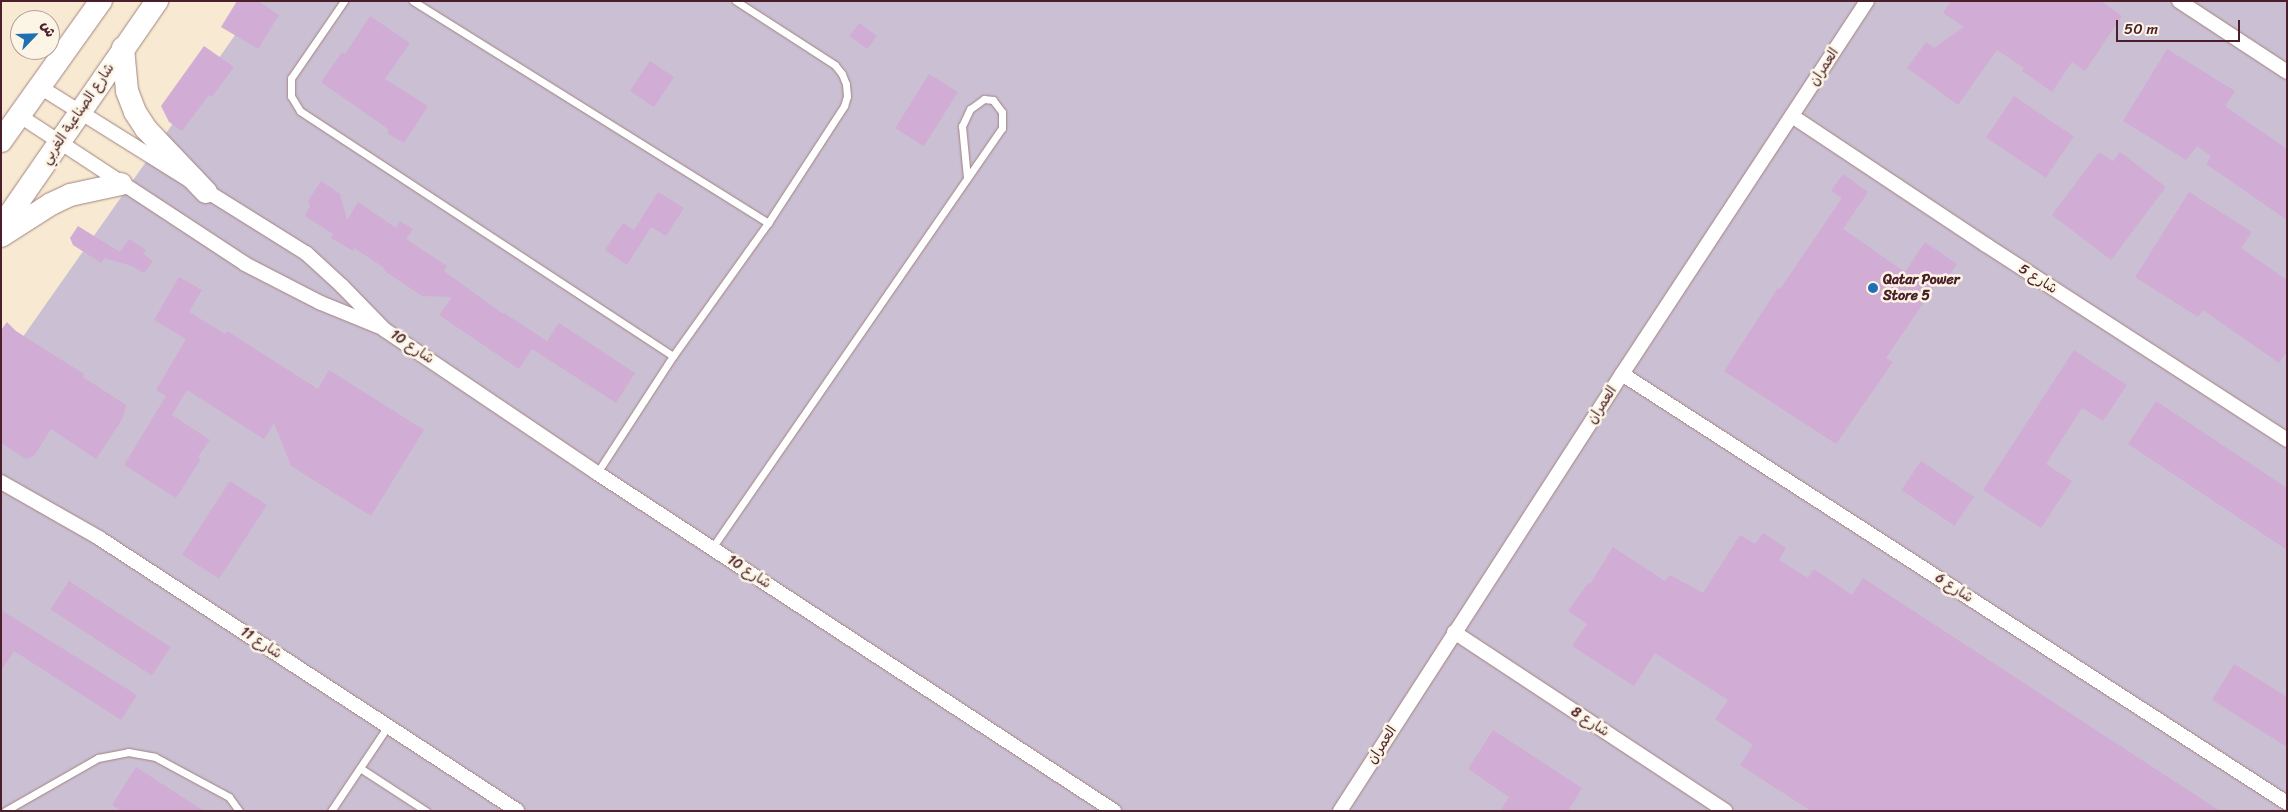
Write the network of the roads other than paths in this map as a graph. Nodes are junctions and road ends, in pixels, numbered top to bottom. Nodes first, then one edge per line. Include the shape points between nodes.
1 (101, 1) edge
2 (157, 1) edge
3 (344, 1) edge
4 (413, 1) edge
5 (736, 1) edge
6 (1867, 1) edge
7 (2178, 1) edge
8 (123, 48) junction
9 (2287, 72) edge
10 (40, 87) junction
11 (79, 113) junction
12 (20, 116) junction
13 (1792, 116) junction
14 (1, 142) edge
15 (59, 142) junction
16 (967, 178) junction
17 (121, 184) junction
18 (206, 192) junction
19 (768, 223) junction
20 (1, 227) edge
21 (1, 236) edge
22 (385, 330) junction
23 (674, 356) junction
24 (1622, 374) junction
25 (2287, 440) edge
26 (597, 473) junction
27 (1, 482) edge
28 (712, 548) junction
29 (1454, 632) junction
30 (388, 726) junction
31 (360, 768) junction
32 (2287, 803) edge
33 (5, 811) edge
34 (239, 811) edge
35 (331, 811) edge
36 (426, 811) edge
37 (516, 811) edge
38 (1114, 811) edge
39 (1340, 811) edge
40 (1725, 811) edge

1 - 10 main road
2 - 8 main road, شارع الصناعية الغربي
3 - 23 lane via 291,78 291,96 300,111
4 - 19 lane
5 - 19 lane via 835,65 846,84 844,106
6 - 13 street, العمران
7 - 9 street
8 - 11 main road, شارع الصناعية الغربي
8 - 18 main road via 127,91 135,112 146,130
10 - 11 street, شارع 10
10 - 12 main road
11 - 15 main road, شارع الصناعية الغربي
11 - 18 street, شارع 10
12 - 14 main road
12 - 15 street, شارع 10
13 - 24 street, العمران
13 - 25 street, شارع 5
15 - 17 street, شارع 10
15 - 20 main road, شارع الصناعية الغربي
16 - 16 lane via 1002,128 1002,112 993,100 984,99 970,109 962,126
16 - 28 lane
17 - 21 main road via 70,195
17 - 22 street, شارع 10 via 245,264 321,303
18 - 22 street, شارع 10 via 306,253
19 - 23 lane
22 - 26 street, شارع 10
23 - 26 lane
24 - 29 street, العمران
24 - 32 street, شارع 6
26 - 28 street, شارع 10
27 - 30 street, شارع 11 via 99,538
28 - 38 street, شارع 10
29 - 39 street, العمران
29 - 40 street, شارع 8
30 - 31 lane
30 - 37 street, شارع 11
31 - 35 lane
31 - 36 lane
33 - 34 lane via 98,758 128,752 163,761 229,797

